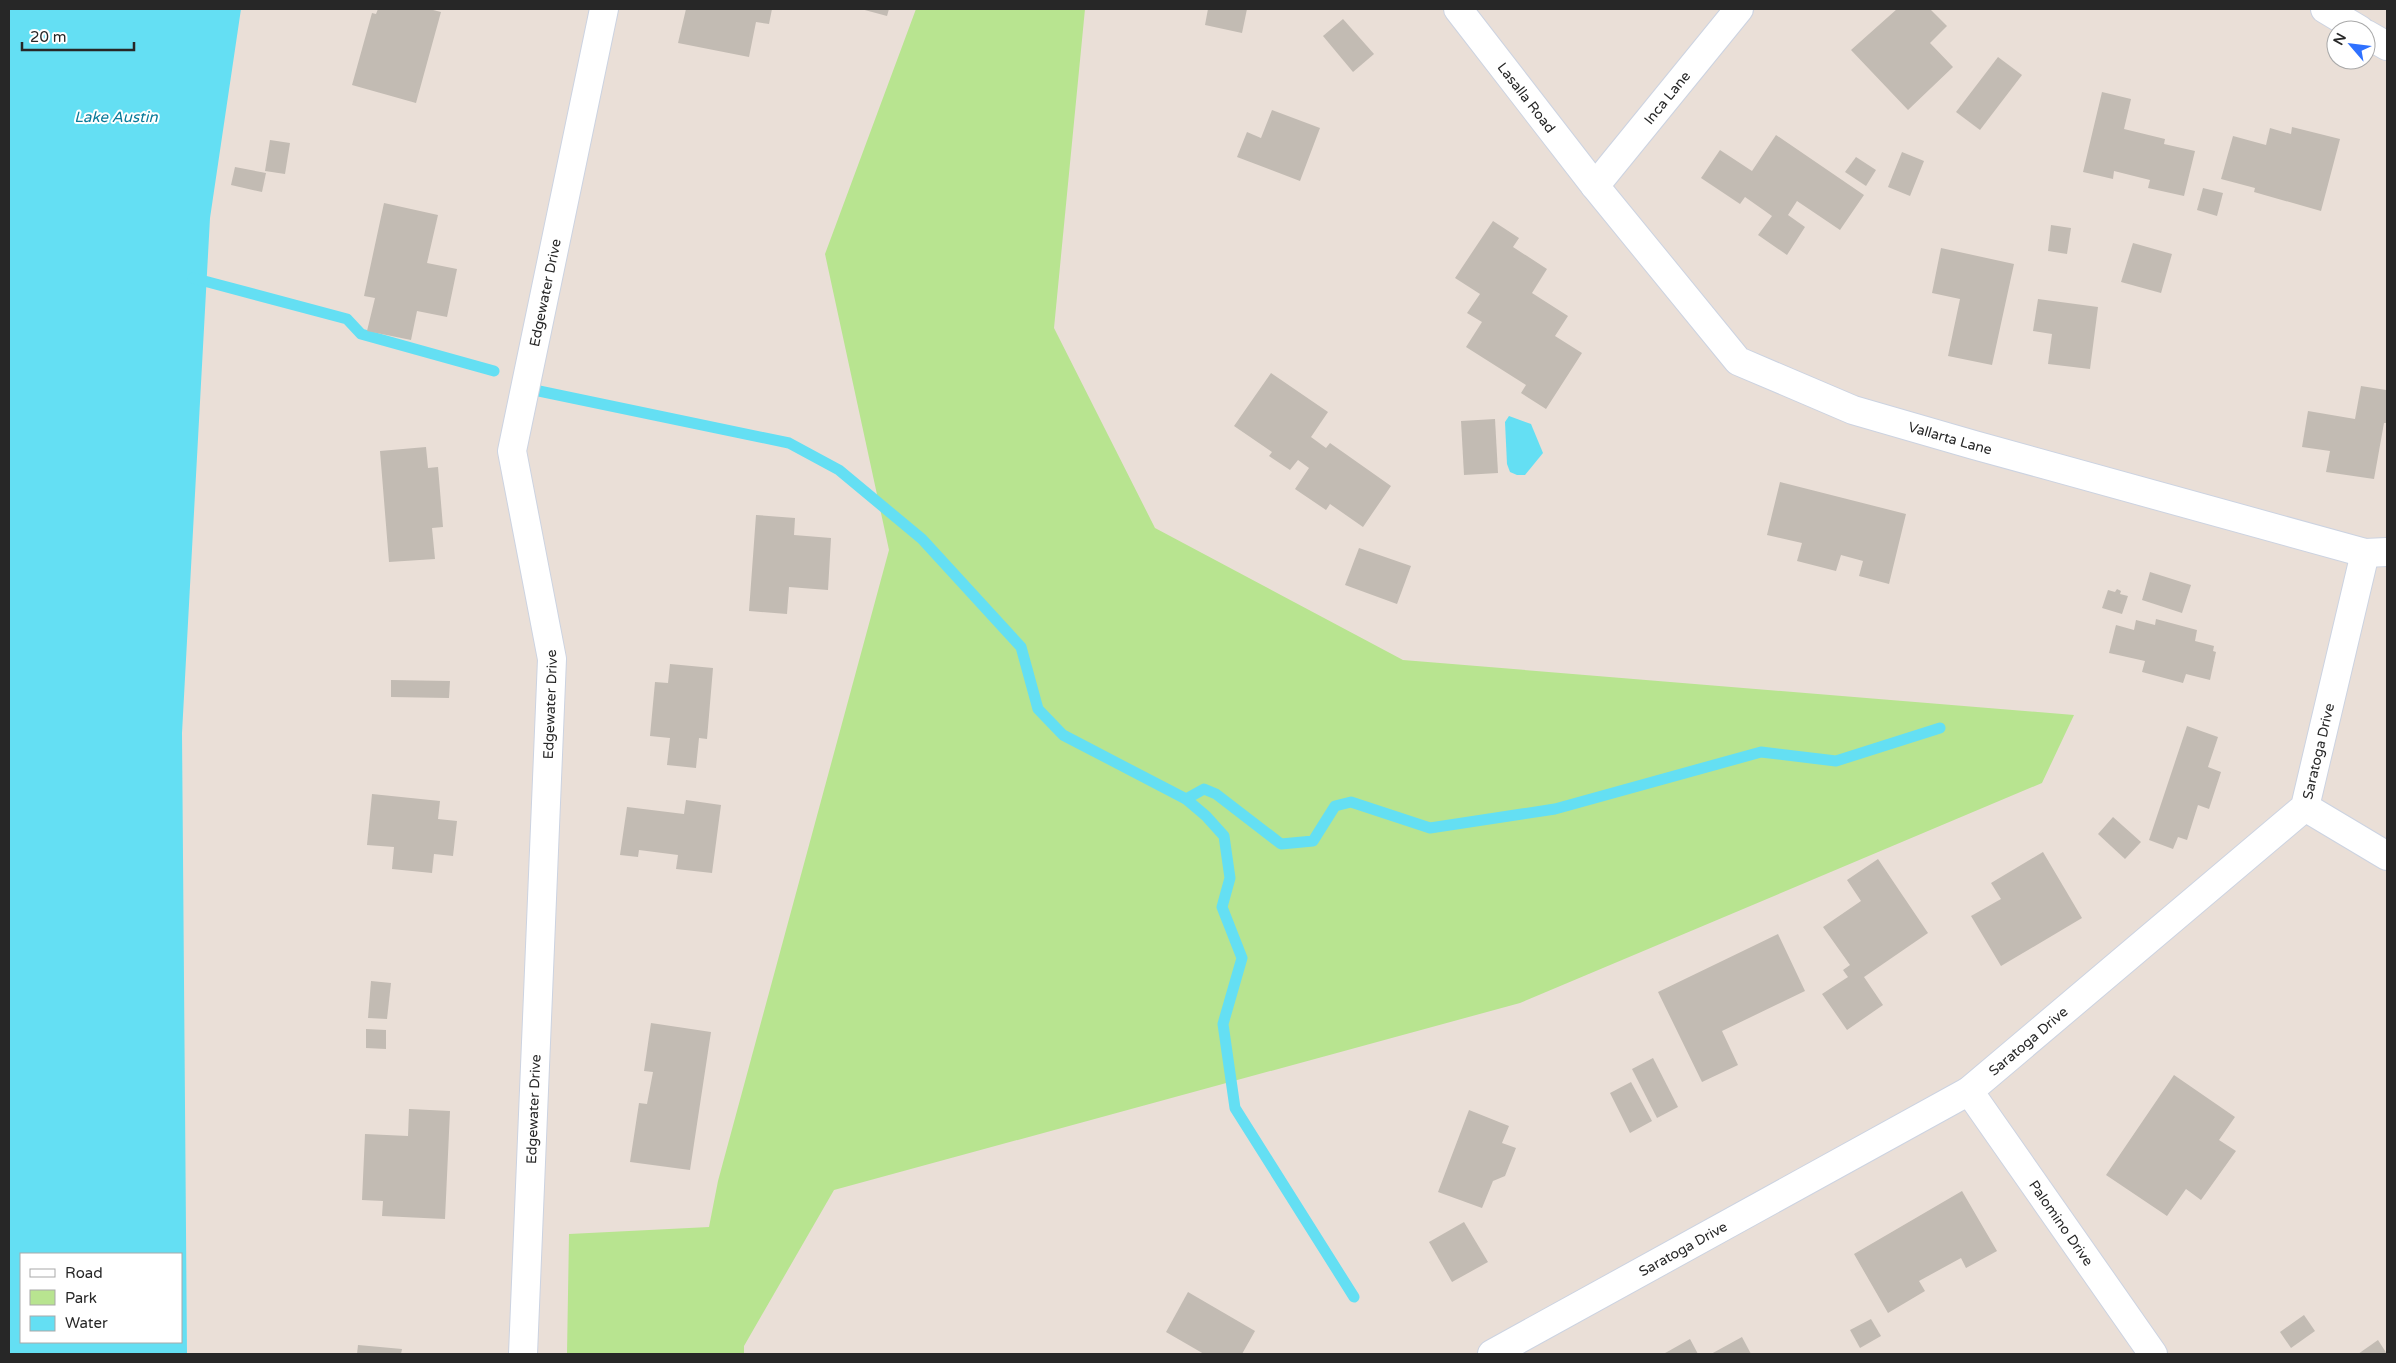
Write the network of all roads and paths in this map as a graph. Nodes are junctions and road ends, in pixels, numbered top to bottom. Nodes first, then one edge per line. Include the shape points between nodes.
1 (604, 9) edge
2 (1458, 9) edge
3 (1739, 9) edge
4 (2325, 9) edge
5 (2343, 20) edge
6 (2376, 40) edge
7 (2387, 46) edge
8 (1596, 186) junction
9 (2376, 553) edge
10 (2305, 807) junction
11 (2387, 856) edge
12 (1969, 1092) junction
13 (523, 1354) edge
14 (1492, 1354) edge
15 (2153, 1354) edge

1 - 13 street, Edgewater Drive via 512,451 552,659
2 - 8 street, Lasalla Road
3 - 8 street, Inca Lane
4 - 5 street
6 - 7 street
8 - 9 street, Vallarta Lane via 1738,361 1853,410 1974,446
9 - 10 street, Saratoga Drive
10 - 11 street
10 - 12 street, Saratoga Drive
12 - 14 street, Saratoga Drive
12 - 15 street, Palomino Drive

